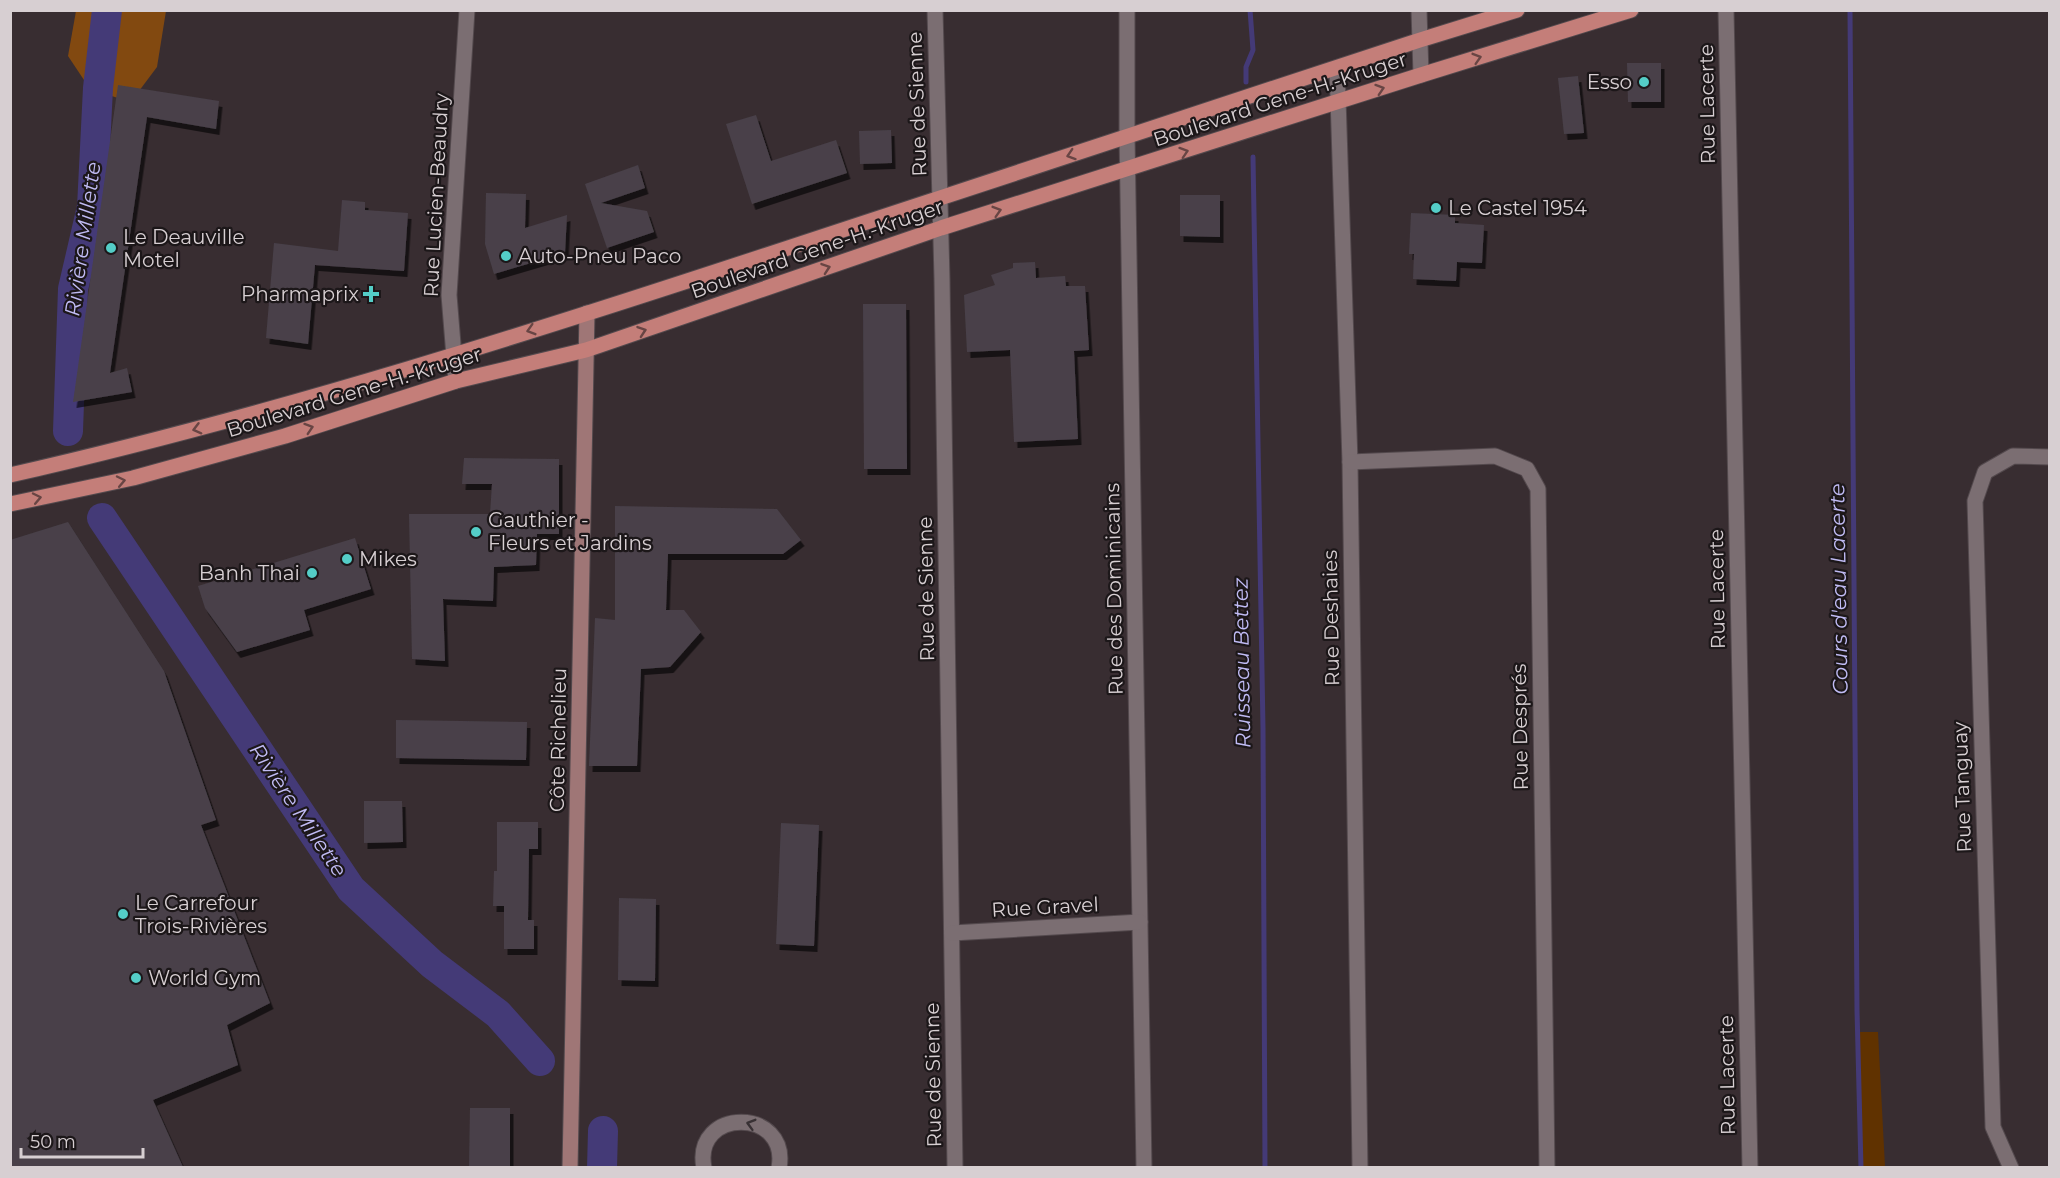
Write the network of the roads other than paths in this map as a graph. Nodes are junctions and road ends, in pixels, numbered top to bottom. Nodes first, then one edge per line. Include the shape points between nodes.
1 (467, 10) edge
2 (935, 10) edge
3 (1126, 10) edge
4 (1419, 10) edge
5 (1517, 10) edge
6 (1631, 10) edge
7 (1726, 10) edge
8 (1420, 40) junction
9 (1337, 68) junction
10 (1421, 75) junction
11 (1339, 102) junction
12 (1127, 136) junction
13 (1128, 170) junction
14 (941, 198) junction
15 (941, 228) junction
16 (587, 313) junction
17 (586, 350) junction
18 (454, 353) junction
19 (456, 381) junction
20 (2049, 457) edge
21 (1350, 462) junction
22 (10, 475) edge
23 (10, 504) edge
24 (1140, 922) junction
25 (952, 933) junction
26 (570, 1167) edge
27 (704, 1167) edge
28 (779, 1167) edge
29 (955, 1167) edge
30 (1144, 1167) edge
31 (1360, 1167) edge
32 (1547, 1167) edge
33 (1750, 1167) edge
34 (2011, 1167) edge

1 - 18 street, Rue Lucien-Beaudry via 449,295
2 - 14 street, Rue de Sienne
3 - 12 street, Rue des Dominicains
4 - 8 street
5 - 8 main road, Boulevard Gene-H.-Kruger
10 -> 6 main road, Boulevard Gene-H.-Kruger
7 - 33 street, Rue Lacerte
8 - 9 main road, Boulevard Gene-H.-Kruger
8 - 10 street
9 - 11 street, Rue Deshaies
9 - 12 main road, Boulevard Gene-H.-Kruger
11 -> 10 main road, Boulevard Gene-H.-Kruger
13 -> 11 main road, Boulevard Gene-H.-Kruger
11 - 21 street, Rue Deshaies
12 - 13 street, Rue des Dominicains
12 -> 14 main road, Boulevard Gene-H.-Kruger
15 -> 13 main road, Boulevard Gene-H.-Kruger
13 - 24 street, Rue des Dominicains
14 - 15 street, Rue de Sienne
14 - 16 main road, Boulevard Gene-H.-Kruger
17 -> 15 main road, Boulevard Gene-H.-Kruger
15 - 25 street, Rue de Sienne
16 - 17 street, Côte Richelieu
16 -> 18 main road, Boulevard Gene-H.-Kruger
17 - 19 main road, Boulevard Gene-H.-Kruger
17 - 26 street, Côte Richelieu
18 - 19 street, Rue Lucien-Beaudry
18 -> 22 main road, Boulevard Gene-H.-Kruger via 123,449
23 -> 19 main road, Boulevard Gene-H.-Kruger via 133,478 285,436
20 - 34 street, Rue Tanguay via 2013,456 1985,472 1975,501 1993,1127
21 - 31 street, Rue Deshaies
21 - 32 street, Rue Després via 1495,456 1527,469 1538,489
24 - 25 street, Rue Gravel
24 - 30 street, Rue des Dominicains
25 - 29 street, Rue de Sienne
28 -> 27 street via 775,1140 761,1127 743,1121 730,1122 710,1137 704,1148

